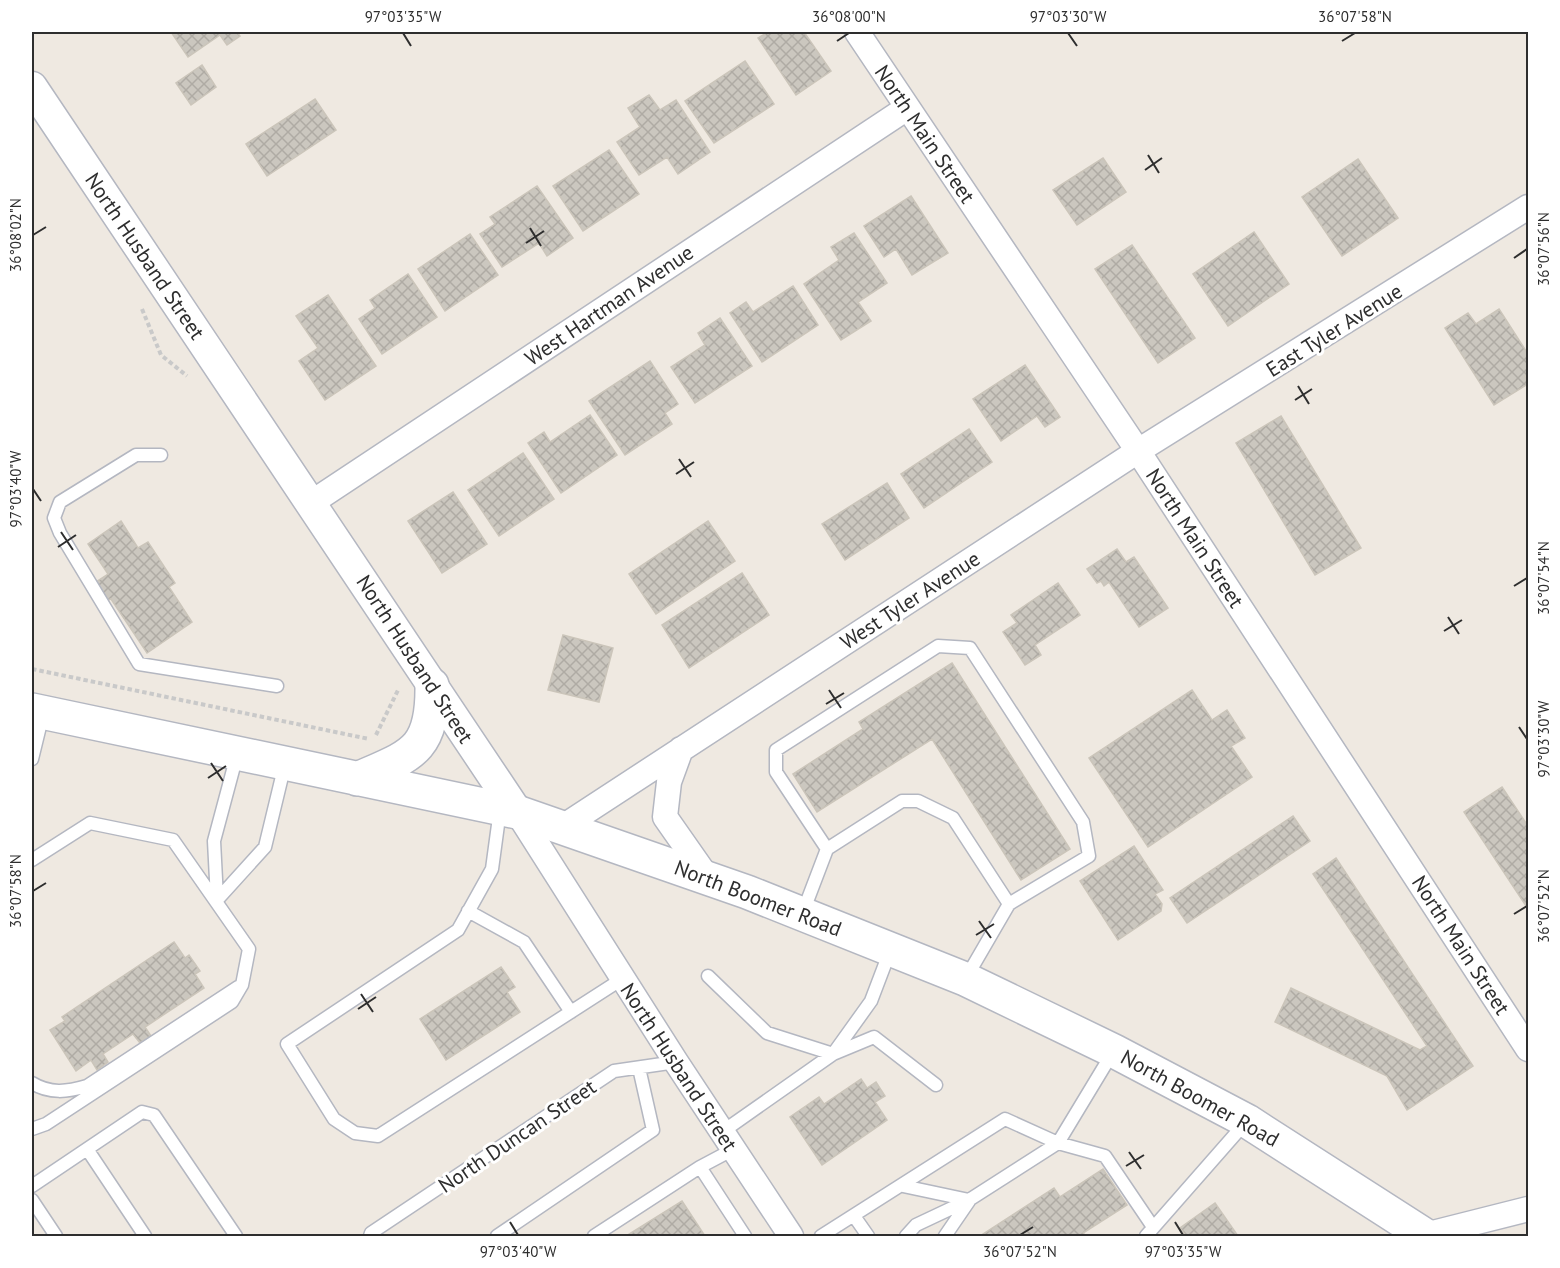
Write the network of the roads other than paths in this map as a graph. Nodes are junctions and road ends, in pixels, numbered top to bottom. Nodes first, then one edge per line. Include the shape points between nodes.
1 (857, 32) edge
2 (32, 87) edge
3 (907, 108) junction
4 (1528, 207) edge
5 (1138, 451) junction
6 (161, 455) dead end
7 (311, 502) junction
8 (432, 685) junction
9 (277, 686) dead end
10 (37, 711) edge
11 (681, 749) junction
12 (237, 754) junction
13 (32, 759) edge
14 (285, 764) junction
15 (357, 779) junction
16 (508, 811) junction
17 (561, 828) junction
18 (826, 849) junction
19 (32, 860) edge
20 (707, 877) junction
21 (217, 900) junction
22 (1009, 904) junction
23 (468, 911) junction
24 (802, 914) junction
25 (891, 949) junction
26 (708, 976) dead end
27 (622, 978) junction
28 (965, 979) junction
29 (242, 985) junction
30 (571, 1012) junction
31 (1528, 1048) edge
32 (1114, 1051) junction
33 (833, 1054) junction
34 (676, 1062) junction
35 (639, 1068) junction
36 (32, 1083) edge
37 (936, 1085) dead end
38 (1247, 1121) junction
39 (32, 1129) edge
40 (727, 1141) junction
41 (1058, 1143) junction
42 (87, 1149) junction
43 (700, 1167) junction
44 (32, 1186) edge
45 (903, 1186) junction
46 (32, 1200) edge
47 (969, 1200) junction
48 (1528, 1209) edge
49 (854, 1216) junction
50 (1150, 1232) edge
51 (56, 1236) edge
52 (145, 1236) edge
53 (236, 1236) edge
54 (370, 1236) edge
55 (497, 1236) edge
56 (594, 1236) edge
57 (745, 1236) edge
58 (791, 1236) edge
59 (821, 1236) edge
60 (868, 1236) edge
61 (906, 1236) edge
62 (945, 1236) edge
63 (1426, 1236) edge

1 - 3 street, North Main Street
2 - 7 street, North Husband Street
3 - 5 street, North Main Street
3 - 7 street, West Hartman Avenue
4 - 5 street, East Tyler Avenue
5 - 11 street, West Tyler Avenue
5 - 31 street, North Main Street
6 - 9 lane via 136,454 60,502 54,518 60,533 139,664
7 - 8 street, North Husband Street
8 - 15 main road via 426,737 394,763
8 - 16 street, North Husband Street
10 - 12 main road, North Boomer Road
10 - 13 lane
11 - 17 street, West Tyler Avenue
11 - 20 street via 669,782 665,817
12 - 14 main road, North Boomer Road
12 - 21 lane via 214,841
14 - 15 main road, North Boomer Road
14 - 21 lane via 265,847
15 - 16 main road, North Boomer Road
16 - 17 main road, North Boomer Road
16 - 23 lane via 492,868
16 - 27 street, North Husband Street
17 - 20 main road, North Boomer Road
18 - 22 lane via 902,801 918,801 953,818
18 - 22 lane via 776,772 776,750 938,646 970,648 1083,822 1089,856
18 - 24 lane
19 - 21 lane via 90,822 173,840
20 - 24 main road, North Boomer Road
21 - 29 lane via 249,948
22 - 28 lane
23 - 30 lane via 524,942
23 - 30 lane via 458,930 287,1044 334,1119 355,1133 378,1136
24 - 25 main road, North Boomer Road
25 - 28 main road, North Boomer Road
25 - 33 lane via 871,1001
26 - 33 lane via 767,1033
27 - 30 lane
27 - 34 street, North Husband Street
28 - 32 main road, North Boomer Road
29 - 36 lane via 87,1086 66,1092 42,1089
29 - 39 lane via 232,1002 46,1124
32 - 38 main road, North Boomer Road
32 - 41 lane
33 - 37 lane via 874,1037
33 - 40 lane
34 - 35 lane, North Duncan Street
34 - 40 street, North Husband Street
35 - 54 lane, North Duncan Street via 614,1071
35 - 55 lane via 653,1130
38 - 50 lane
38 - 63 main road, North Boomer Road
40 - 43 lane
40 - 58 street, North Husband Street
41 - 45 lane via 1005,1119
41 - 47 lane
41 - 50 lane via 1105,1156
42 - 44 lane
42 - 52 lane
42 - 53 lane via 142,1112 154,1115
43 - 56 lane
43 - 57 lane
45 - 47 lane
45 - 49 lane
46 - 51 lane
47 - 61 lane via 916,1225
47 - 62 lane
48 - 63 street
49 - 59 lane
49 - 60 lane

